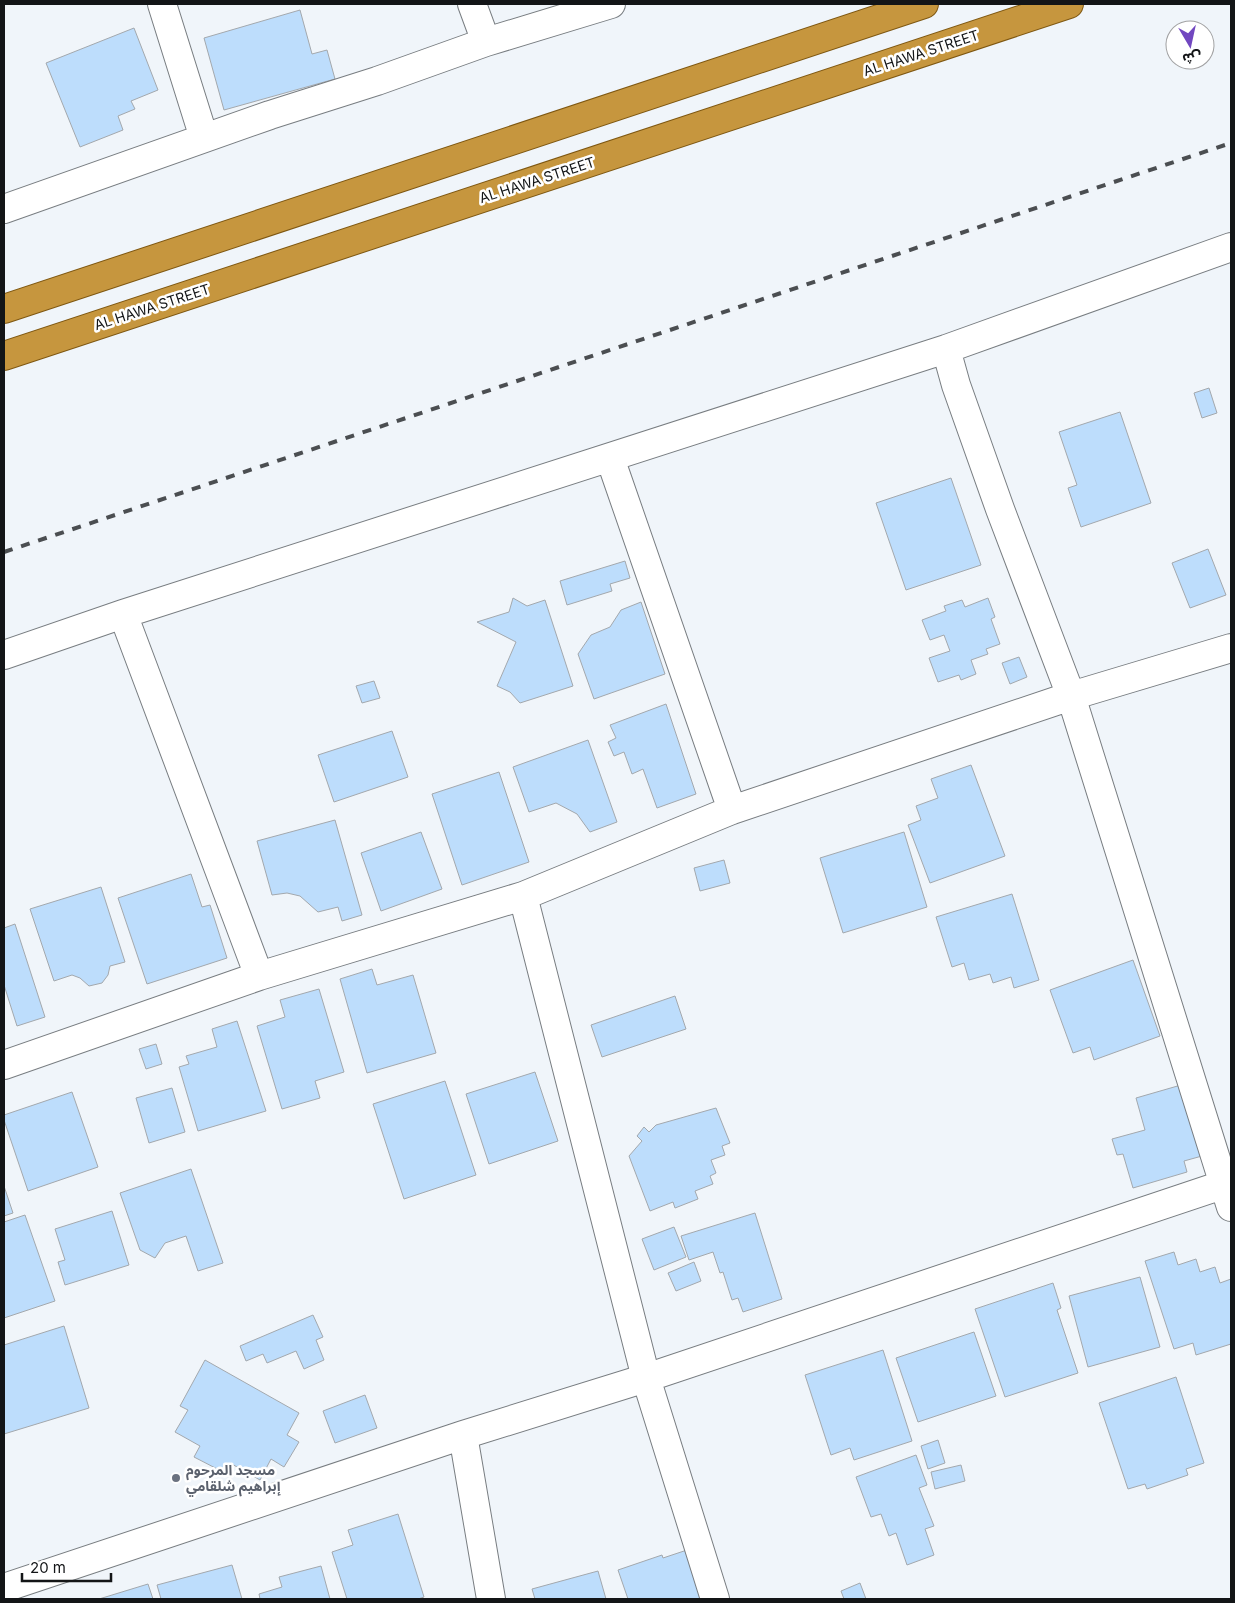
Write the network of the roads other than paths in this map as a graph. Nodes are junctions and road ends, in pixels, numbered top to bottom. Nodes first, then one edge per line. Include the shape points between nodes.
1 (162, 4) edge
2 (472, 4) edge
3 (611, 4) edge
4 (924, 4) edge
5 (1069, 4) edge
6 (486, 42) junction
7 (204, 138) junction
8 (4, 209) edge
9 (1231, 247) edge
10 (4, 309) edge
11 (946, 349) junction
12 (4, 356) edge
13 (610, 458) junction
14 (123, 614) junction
15 (1231, 648) edge
16 (4, 655) edge
17 (1071, 696) junction
18 (732, 810) junction
19 (523, 896) junction
20 (259, 976) junction
21 (4, 1065) edge
22 (1229, 1191) edge
23 (646, 1378) junction
24 (463, 1435) junction
25 (4, 1588) edge
26 (491, 1599) edge
27 (715, 1599) edge

1 - 7 street
2 - 6 street
3 - 6 street
4 - 10 highway
5 - 12 highway, AL HAWA STREET
6 - 7 street
7 - 8 street
9 - 11 street
11 - 13 street
11 - 17 street via 1000,509
13 - 14 street
13 - 18 street
14 - 16 street
14 - 20 street
15 - 17 street
17 - 18 street
17 - 22 street
18 - 19 street
19 - 20 street
19 - 23 street
20 - 21 street
22 - 23 street
23 - 24 street
23 - 27 street
24 - 25 street
24 - 26 street

